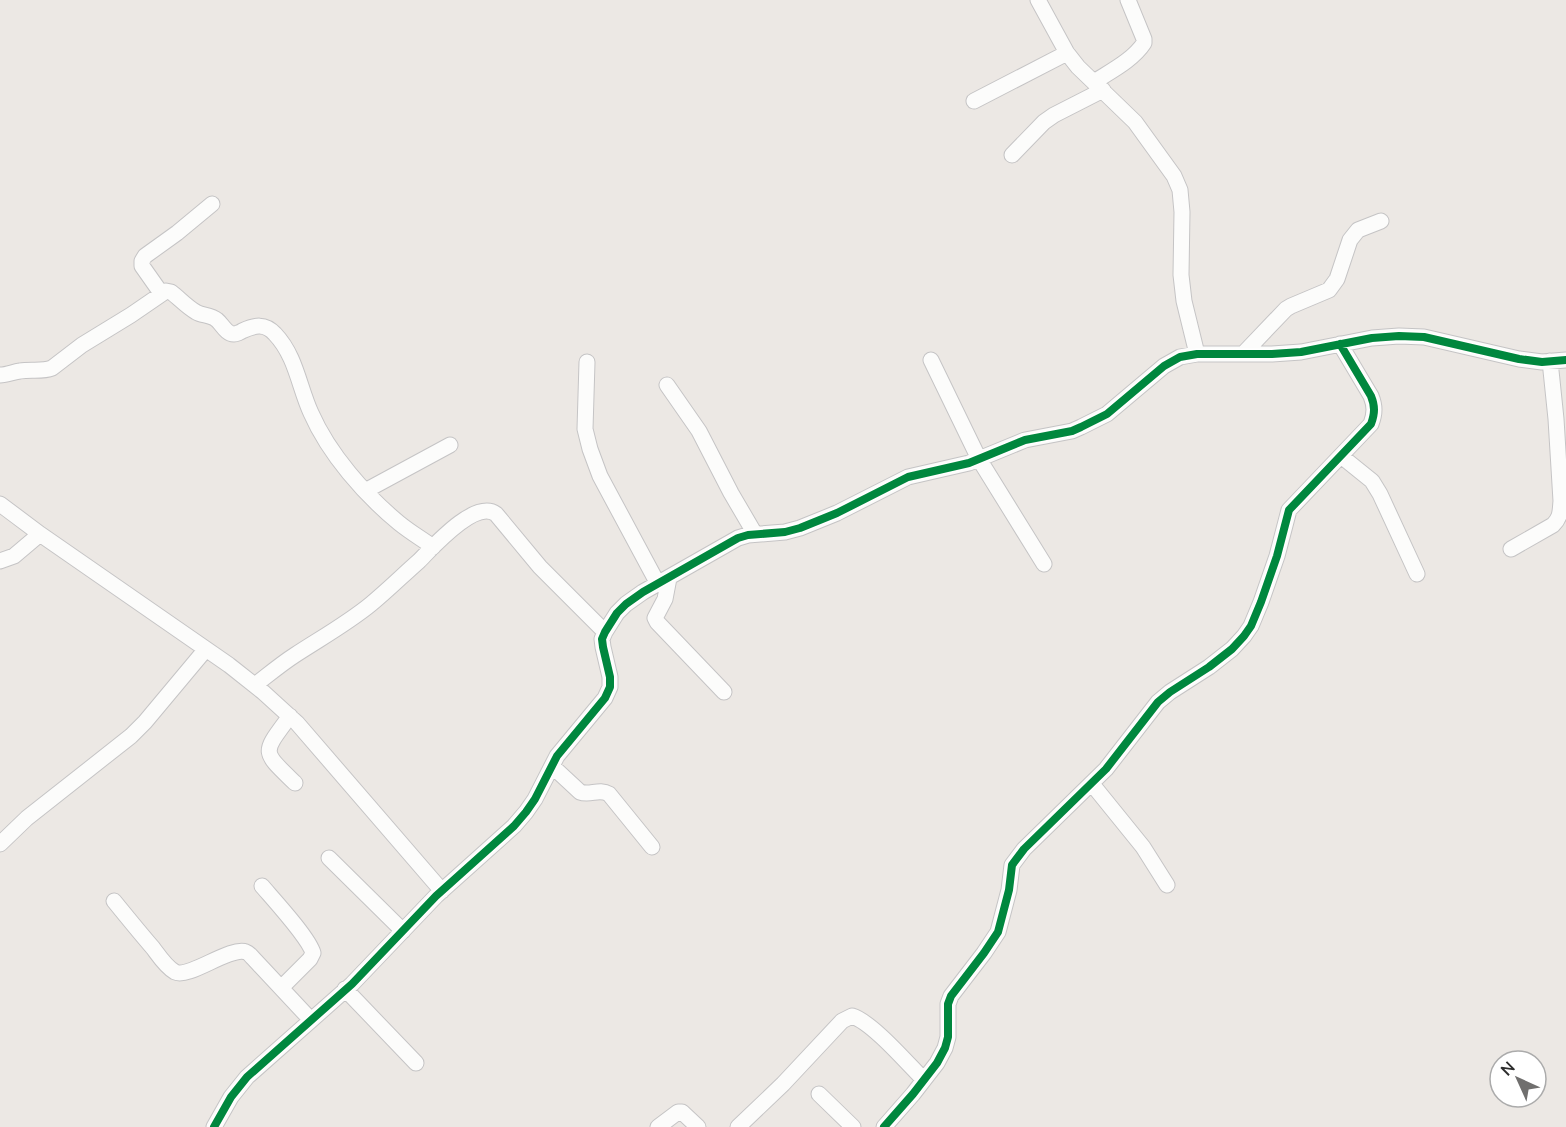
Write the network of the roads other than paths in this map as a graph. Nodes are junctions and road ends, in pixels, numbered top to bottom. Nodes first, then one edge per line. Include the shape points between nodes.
1 (1038, 0) edge
2 (1128, 0) edge
3 (1067, 53) junction
4 (1099, 86) junction
5 (974, 101) dead end
6 (1012, 155) dead end
7 (212, 204) dead end
8 (1381, 221) dead end
9 (161, 293) junction
10 (1340, 344) junction
11 (1197, 354) junction
12 (1243, 354) junction
13 (931, 360) dead end
14 (1566, 360) edge
15 (1550, 361) junction
16 (587, 362) dead end
17 (2, 372) edge
18 (667, 385) dead end
19 (450, 445) dead end
20 (1341, 456) junction
21 (979, 459) junction
22 (365, 491) junction
23 (0, 504) edge
24 (40, 534) junction
25 (754, 534) junction
26 (433, 547) junction
27 (1511, 549) dead end
28 (0, 561) edge
29 (1044, 564) dead end
30 (1417, 574) dead end
31 (664, 581) junction
32 (604, 632) junction
33 (206, 648) junction
34 (255, 685) junction
35 (724, 692) dead end
36 (290, 717) junction
37 (552, 766) junction
38 (295, 783) dead end
39 (1092, 784) junction
40 (0, 844) edge
41 (652, 847) dead end
42 (329, 858) dead end
43 (1167, 885) dead end
44 (262, 886) dead end
45 (442, 891) junction
46 (114, 901) dead end
47 (403, 931) junction
48 (281, 988) junction
49 (345, 989) junction
50 (311, 1020) junction
51 (416, 1063) dead end
52 (924, 1080) junction
53 (819, 1094) dead end
54 (214, 1127) edge
55 (658, 1127) edge
56 (698, 1127) edge
57 (738, 1127) edge
58 (853, 1127) edge
59 (884, 1127) edge

1 - 3 street
2 - 4 street via 1144,43
3 - 4 street
3 - 5 street
4 - 6 street via 1044,122
4 - 11 street via 1135,122 1180,190 1182,283
7 - 9 street via 144,255 142,266
8 - 12 street via 1358,230 1350,240 1337,279 1329,290 1286,309
9 - 17 street via 51,368
9 - 22 street via 171,292 197,313 215,318 231,333 264,326 276,335 289,353 318,428
10 - 12 street via 1300,352
10 - 15 street via 1399,336 1424,337 1519,359
10 - 20 street via 1371,396 1375,415
11 - 12 street
11 - 21 street via 1164,366 1107,414 1081,428 1025,440
13 - 21 street
14 - 15 street
15 - 27 street via 1560,511 1553,525
16 - 31 street via 588,444 600,476
18 - 25 street via 699,431
19 - 22 street
20 - 30 street via 1372,482 1380,494
20 - 39 street via 1289,510 1261,602 1244,636 1209,667 1158,702
21 - 25 street via 899,480 800,528
21 - 29 street
22 - 26 street via 400,524
23 - 24 street
24 - 28 street via 14,556
24 - 33 street
25 - 31 street via 738,538
26 - 32 street via 462,521 491,510
26 - 34 street via 371,604
31 - 32 street via 626,604
31 - 35 street via 665,599 655,618 657,622
32 - 37 street via 610,687
33 - 34 street
33 - 40 street via 131,736
34 - 36 street
36 - 38 street via 268,750 273,762
36 - 45 street
37 - 41 street via 580,792 609,794
37 - 45 street via 526,813
39 - 43 street via 1143,847
39 - 52 street via 1023,849 1012,865 998,932 951,996 945,1048
42 - 47 street
44 - 48 street via 313,953
45 - 47 street
46 - 48 street via 176,972 192,971 213,960 246,952
47 - 49 street
48 - 50 street
49 - 50 street
49 - 51 street
50 - 54 street via 247,1077
52 - 57 street via 871,1027 852,1016
52 - 59 street
53 - 58 street
55 - 56 street via 682,1112

